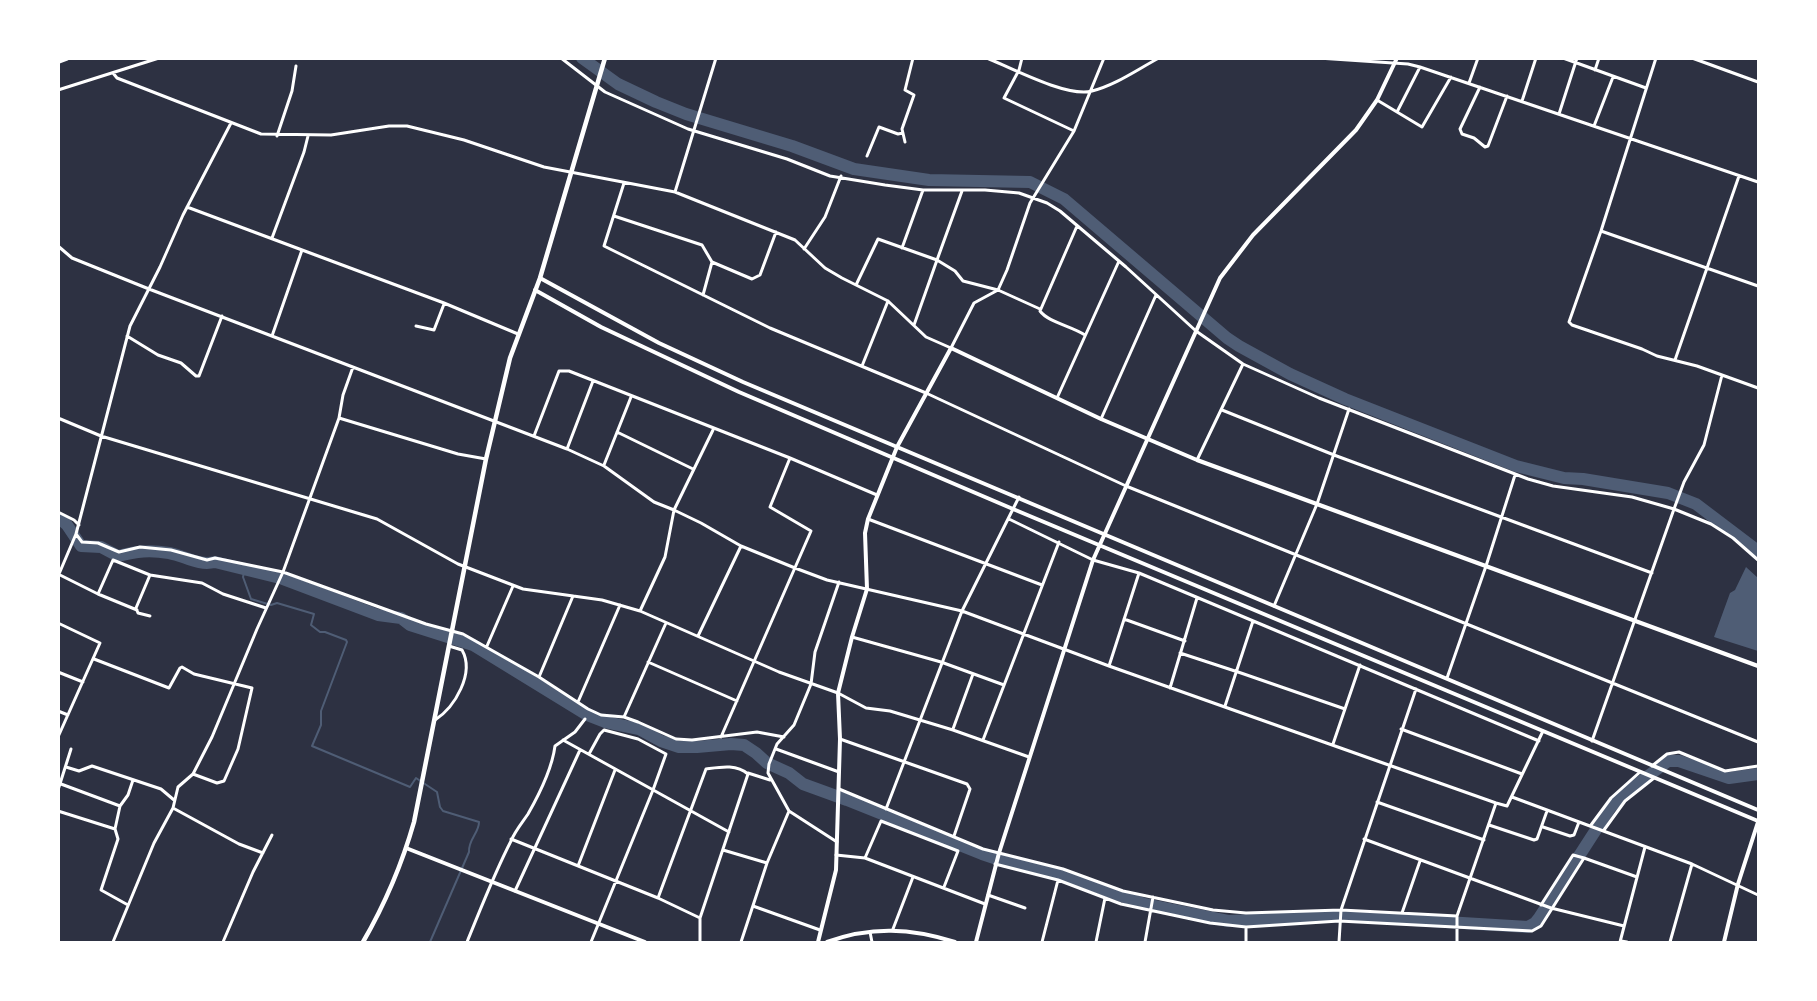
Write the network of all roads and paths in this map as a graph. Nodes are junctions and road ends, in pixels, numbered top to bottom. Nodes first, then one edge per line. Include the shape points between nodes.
1 (66, 58) edge
2 (159, 58) edge
3 (561, 58) edge
4 (716, 58) edge
5 (913, 58) edge
6 (987, 58) edge
7 (1022, 58) edge
8 (1104, 58) edge
9 (1159, 58) edge
10 (1318, 58) edge
11 (1397, 58) edge
12 (1478, 58) edge
13 (1536, 58) edge
14 (1563, 58) edge
15 (1599, 58) edge
16 (1656, 58) edge
17 (1692, 58) edge
18 (605, 59) edge
19 (58, 61) edge
20 (1577, 61) edge
21 (1395, 64) junction
22 (296, 66) dead end
23 (1420, 67) junction
24 (1595, 70) junction
25 (1018, 71) junction
26 (113, 73) junction
27 (1451, 77) junction
28 (1613, 77) junction
29 (1758, 82) edge
30 (1470, 83) junction
31 (598, 85) junction
32 (1480, 87) junction
33 (1646, 88) junction
34 (58, 90) edge
35 (1091, 92) junction
36 (1507, 96) junction
37 (1377, 100) junction
38 (1522, 101) junction
39 (1397, 111) junction
40 (1559, 114) junction
41 (231, 123) junction
42 (1594, 126) junction
43 (694, 130) junction
44 (1074, 131) junction
45 (903, 133) junction
46 (277, 136) junction
47 (308, 136) junction
48 (1629, 138) junction
49 (905, 142) dead end
50 (867, 156) dead end
51 (572, 172) junction
52 (842, 176) junction
53 (1739, 176) junction
54 (1758, 182) edge
55 (624, 183) junction
56 (923, 189) junction
57 (962, 190) junction
58 (675, 192) junction
59 (1033, 199) junction
60 (187, 207) junction
61 (614, 216) junction
62 (1077, 226) junction
63 (1601, 231) junction
64 (776, 232) junction
65 (272, 238) junction
66 (58, 246) edge
67 (902, 248) junction
68 (804, 249) junction
69 (302, 250) junction
70 (937, 260) junction
71 (1119, 261) junction
72 (712, 262) junction
73 (1707, 267) junction
74 (540, 278) junction
75 (856, 285) junction
76 (1758, 286) edge
77 (149, 289) junction
78 (536, 290) junction
79 (998, 290) junction
80 (1156, 294) junction
81 (703, 296) junction
82 (888, 301) junction
83 (444, 303) junction
84 (1040, 309) junction
85 (222, 316) junction
86 (914, 325) junction
87 (416, 326) dead end
88 (1197, 330) junction
89 (518, 334) junction
90 (1084, 335) junction
91 (127, 336) junction
92 (272, 336) junction
93 (951, 348) junction
94 (1675, 360) junction
95 (1243, 364) junction
96 (862, 366) junction
97 (353, 367) junction
98 (1722, 375) junction
99 (593, 381) junction
100 (1758, 388) edge
101 (926, 393) junction
102 (632, 397) junction
103 (1057, 398) junction
104 (1222, 410) junction
105 (1349, 410) junction
106 (58, 418) edge
107 (339, 418) junction
108 (1101, 418) junction
109 (495, 422) junction
110 (713, 429) junction
111 (617, 432) junction
112 (101, 436) junction
113 (534, 436) junction
114 (1147, 439) junction
115 (897, 447) junction
116 (567, 449) junction
117 (1334, 455) junction
118 (790, 458) junction
119 (893, 458) junction
120 (486, 459) junction
121 (1197, 460) junction
122 (604, 466) junction
123 (693, 469) junction
124 (1515, 475) junction
125 (1126, 486) junction
126 (877, 495) junction
127 (1019, 497) junction
128 (310, 500) junction
129 (1317, 504) junction
130 (1674, 508) junction
131 (1013, 509) junction
132 (674, 510) junction
133 (58, 512) edge
134 (1501, 517) junction
135 (868, 519) junction
136 (1009, 519) junction
137 (79, 525) junction
138 (1104, 533) junction
139 (76, 534) junction
140 (1059, 542) junction
141 (1100, 545) junction
142 (741, 546) junction
143 (1295, 554) junction
144 (1093, 560) junction
145 (1758, 560) edge
146 (985, 564) junction
147 (1486, 566) junction
148 (465, 567) junction
149 (795, 568) junction
150 (283, 572) junction
151 (1138, 573) junction
152 (1652, 573) junction
153 (59, 575) edge
154 (150, 575) junction
155 (840, 582) junction
156 (1042, 585) junction
157 (513, 586) junction
158 (867, 589) junction
159 (98, 594) junction
160 (573, 596) junction
161 (1197, 598) junction
162 (620, 604) junction
163 (1274, 607) junction
164 (266, 608) junction
165 (136, 610) junction
166 (640, 610) junction
167 (962, 610) junction
168 (150, 616) dead end
169 (1124, 619) junction
170 (1252, 621) junction
171 (1636, 621) junction
172 (666, 622) junction
173 (58, 623) edge
174 (1466, 624) junction
175 (452, 632) junction
176 (1023, 634) junction
177 (698, 636) junction
178 (852, 637) junction
179 (1185, 641) junction
180 (449, 646) junction
181 (488, 646) junction
182 (1064, 649) junction
183 (1180, 654) junction
184 (94, 658) junction
185 (755, 661) junction
186 (648, 662) junction
187 (941, 662) junction
188 (1360, 665) junction
189 (1108, 666) junction
190 (1758, 666) edge
191 (58, 672) edge
192 (1236, 672) junction
193 (973, 675) junction
194 (539, 677) junction
195 (1447, 680) junction
196 (83, 682) junction
197 (234, 683) junction
198 (1614, 683) junction
199 (811, 684) junction
200 (1004, 685) junction
201 (1170, 688) junction
202 (1416, 689) junction
203 (838, 693) junction
204 (737, 700) junction
205 (578, 702) junction
206 (1225, 706) junction
207 (1345, 709) junction
208 (58, 711) edge
209 (68, 716) junction
210 (624, 717) junction
211 (435, 720) junction
212 (585, 720) dead end
213 (920, 720) junction
214 (1401, 729) junction
215 (953, 730) junction
216 (1543, 731) junction
217 (784, 736) junction
218 (58, 737) edge
219 (721, 737) junction
220 (840, 739) junction
221 (563, 740) junction
222 (983, 740) junction
223 (1539, 741) junction
224 (1592, 741) junction
225 (1758, 742) edge
226 (1333, 744) junction
227 (71, 749) dead end
228 (776, 749) junction
229 (580, 750) junction
230 (589, 754) junction
231 (1029, 757) junction
232 (904, 762) junction
233 (1389, 766) junction
234 (1652, 766) junction
235 (1758, 766) edge
236 (66, 767) junction
237 (615, 770) junction
238 (1640, 771) junction
239 (746, 772) junction
240 (839, 772) junction
241 (193, 774) junction
242 (1522, 774) junction
243 (1654, 777) junction
244 (133, 780) junction
245 (771, 780) junction
246 (61, 784) junction
247 (653, 789) junction
248 (58, 790) edge
249 (839, 791) junction
250 (1511, 797) junction
251 (174, 800) junction
252 (1377, 802) junction
253 (1496, 803) junction
254 (120, 807) junction
255 (173, 808) junction
256 (886, 809) junction
257 (1758, 810) edge
258 (58, 811) edge
259 (789, 811) junction
260 (1547, 811) junction
261 (692, 812) junction
262 (1758, 821) edge
263 (1579, 822) junction
264 (1489, 825) junction
265 (1591, 825) junction
266 (1543, 827) junction
267 (115, 829) junction
268 (1604, 830) junction
269 (729, 832) junction
270 (272, 836) dead end
271 (954, 836) junction
272 (511, 839) junction
273 (1364, 839) junction
274 (1484, 840) junction
275 (837, 842) junction
276 (1645, 847) junction
277 (406, 848) junction
278 (534, 849) junction
279 (723, 849) junction
280 (263, 853) junction
281 (999, 853) junction
282 (836, 855) junction
283 (865, 858) junction
284 (1583, 858) junction
285 (1420, 860) junction
286 (766, 863) junction
287 (996, 864) junction
288 (1692, 864) junction
289 (578, 866) junction
290 (913, 877) junction
291 (1637, 877) junction
292 (1471, 878) junction
293 (1058, 880) junction
294 (492, 881) junction
295 (616, 881) junction
296 (1738, 884) junction
297 (944, 887) junction
298 (515, 891) junction
299 (988, 895) junction
300 (1758, 895) edge
301 (1153, 897) junction
302 (658, 898) junction
303 (1105, 898) junction
304 (985, 904) junction
305 (128, 905) junction
306 (1541, 905) junction
307 (753, 906) junction
308 (1025, 908) dead end
309 (1551, 908) junction
310 (1151, 910) junction
311 (1341, 910) junction
312 (1402, 913) junction
313 (1457, 917) junction
314 (700, 918) junction
315 (1339, 921) junction
316 (599, 924) junction
317 (1624, 926) junction
318 (1246, 927) junction
319 (1457, 927) junction
320 (893, 929) junction
321 (820, 930) junction
322 (870, 931) junction
323 (113, 942) edge
324 (223, 942) edge
325 (363, 942) edge
326 (467, 942) edge
327 (591, 942) edge
328 (645, 942) edge
329 (700, 942) edge
330 (741, 942) edge
331 (818, 942) edge
332 (827, 942) edge
333 (872, 942) edge
334 (955, 942) edge
335 (976, 942) edge
336 (1042, 942) edge
337 (1096, 942) edge
338 (1145, 942) edge
339 (1245, 942) edge
340 (1339, 942) edge
341 (1457, 942) edge
342 (1620, 942) edge
343 (1627, 942) edge
344 (1670, 942) edge
345 (1724, 942) edge

1 - 19 highway
2 - 26 street
3 - 31 street
4 - 43 street
5 - 45 street via 904,90 914,95
6 - 25 street
7 - 25 street
8 - 35 street
9 - 35 street
10 - 21 street
11 - 21 street
12 - 30 street
13 - 38 street
14 - 20 street
15 - 24 street
16 - 33 street
17 - 29 street
18 - 31 main road
20 - 24 street
20 - 40 street
21 - 23 street
21 - 37 street
22 - 46 street
23 - 27 street
23 - 39 street
24 - 28 street
25 - 35 street via 1072,92
25 - 44 street via 1004,98
26 - 34 street
26 - 41 street via 117,78
27 - 30 street
27 - 39 street via 1422,126
28 - 33 street
28 - 42 street
30 - 32 street
31 - 43 street via 620,100
31 - 51 main road
32 - 36 street
32 - 36 street via 1460,129 1485,147
33 - 48 street
35 - 44 street
36 - 38 street
37 - 39 street
37 - 88 street via 1341,147 1253,235 1220,278
38 - 40 street
40 - 42 street
41 - 46 street via 248,131
41 - 60 street
42 - 48 street
43 - 52 street via 830,176
43 - 58 street
44 - 59 street
45 - 49 street
45 - 50 street via 879,128
46 - 47 street
47 - 51 street via 351,134 389,126 414,127
47 - 65 street
48 - 53 street
48 - 63 street
51 - 55 street
51 - 74 main road
52 - 56 street via 885,186
52 - 68 street via 825,217
53 - 54 street
53 - 73 street
55 - 58 street
55 - 61 street
56 - 57 street
56 - 67 street
57 - 59 street via 1006,191
57 - 70 street
58 - 64 street
59 - 62 street via 1047,203
59 - 79 street
60 - 65 street
60 - 77 street
61 - 72 street via 702,245
61 - 81 street via 604,246
62 - 71 street
62 - 84 street
63 - 73 street
63 - 94 street via 1569,322
64 - 68 street via 795,240
64 - 72 street via 759,275 752,279
65 - 69 street
66 - 77 street via 72,258
67 - 70 street
67 - 75 street via 878,239
68 - 75 street via 825,268
69 - 83 street
69 - 92 street
70 - 79 street via 963,281
70 - 86 street
71 - 80 street
71 - 90 street
72 - 81 street
73 - 76 street
73 - 94 street
74 - 78 main road
74 - 115 street via 659,343
75 - 82 street
77 - 85 street
77 - 91 street
78 - 89 main road
78 - 119 street via 601,327 728,387
79 - 84 street
79 - 93 street via 974,303
80 - 88 street
80 - 108 street
81 - 96 street
82 - 86 street
82 - 96 street
83 - 87 street via 434,330
83 - 89 street
84 - 90 street via 1043,316
85 - 91 street via 200,376
85 - 92 street
86 - 93 street via 926,337
88 - 95 street
88 - 114 street
89 - 109 main road
90 - 103 street
91 - 112 street
92 - 97 street
93 - 101 street
93 - 103 street
94 - 98 street
95 - 104 street
95 - 105 street
96 - 101 street
97 - 107 street
97 - 109 street
98 - 100 street
98 - 130 street via 1704,445
99 - 102 street
99 - 113 street via 559,371
99 - 116 street
101 - 115 street
101 - 125 street
102 - 110 street
102 - 111 street
103 - 108 street
104 - 117 street
104 - 121 street
105 - 117 street
105 - 124 street
106 - 112 street
107 - 120 street
107 - 128 street
108 - 114 street
109 - 113 street
109 - 120 main road
110 - 118 street
110 - 123 street
111 - 122 street
111 - 123 street
112 - 128 street
112 - 137 street
113 - 116 street
114 - 121 street
114 - 125 street
115 - 119 street
115 - 127 street
116 - 122 street
117 - 129 street
117 - 134 street
118 - 126 street
118 - 149 street via 770,507 811,531
119 - 126 street
119 - 131 street
120 - 148 main road
121 - 129 street
122 - 132 street via 654,502
123 - 132 street
124 - 130 street via 1553,486 1632,497
124 - 134 street
125 - 138 street
125 - 143 street
126 - 135 street
127 - 131 street
127 - 138 street
128 - 148 street via 376,519
128 - 150 street
129 - 143 street
129 - 147 street
130 - 145 street via 1712,524
130 - 152 street
131 - 136 street
131 - 141 street
132 - 142 street
132 - 166 street via 665,557
133 - 137 street
134 - 147 street
134 - 152 street
135 - 146 street
135 - 158 street via 864,533
136 - 140 street
136 - 146 street
137 - 139 street
138 - 141 street
138 - 163 street
139 - 150 street via 82,542 98,543 119,552 140,547 171,550
139 - 153 street
140 - 144 street
140 - 156 street
141 - 144 street
141 - 216 street
142 - 149 street
142 - 177 street
143 - 163 street
143 - 174 street
144 - 151 street
144 - 182 street
146 - 156 street
146 - 167 street
147 - 171 street
147 - 174 street
148 - 157 street
148 - 175 main road
149 - 155 street
149 - 185 street
150 - 164 street
150 - 175 street
151 - 161 street
151 - 169 street
152 - 171 street
153 - 159 street
154 - 159 street via 113,560
154 - 164 street via 202,583
154 - 165 street
155 - 158 street
155 - 199 street via 814,652
156 - 176 street
157 - 160 street
157 - 181 street
158 - 167 street
158 - 178 street
159 - 165 street
160 - 162 street
160 - 194 street
161 - 170 street
161 - 179 street
162 - 166 street
162 - 205 street
163 - 195 street
164 - 197 street
165 - 168 street
166 - 172 street
167 - 176 street
167 - 187 street
169 - 179 street
169 - 189 street
170 - 188 street
170 - 192 street
171 - 190 street
171 - 198 street
172 - 177 street
172 - 186 street
173 - 184 street via 100,643
174 - 195 street
174 - 198 street
175 - 180 main road
175 - 181 street
176 - 182 street
176 - 200 street
177 - 185 street
178 - 187 street
178 - 203 street
179 - 183 street
180 - 211 main road
180 - 211 street via 462,651 467,659 466,673 462,687 444,714
181 - 194 street
182 - 189 street
182 - 231 street
183 - 192 street
183 - 201 street
184 - 196 street
184 - 197 street via 169,688 182,667 194,674
185 - 199 street
185 - 204 street
186 - 204 street
186 - 210 street
187 - 193 street
187 - 213 street
188 - 202 street
188 - 207 street
189 - 201 street
191 - 196 street
192 - 206 street
192 - 207 street
193 - 200 street
193 - 215 street
194 - 205 street
195 - 224 street
196 - 209 street
197 - 241 street
197 - 241 street via 252,688 238,749 222,783
198 - 224 street
198 - 225 street
199 - 203 street
199 - 217 street via 794,725
200 - 222 street
201 - 206 street
202 - 214 street
202 - 223 street
203 - 213 street via 866,708
203 - 220 street
204 - 219 street
205 - 210 street via 601,715
206 - 226 street
207 - 226 street
208 - 209 street
209 - 218 street
210 - 219 street via 676,738
211 - 277 main road
212 - 221 street
213 - 215 street
213 - 232 street
214 - 233 street
214 - 242 street
215 - 222 street
216 - 223 street
216 - 238 street
217 - 219 street via 757,732
217 - 228 street
220 - 232 street
220 - 240 street
221 - 229 street
221 - 272 street via 555,746 554,759
222 - 231 street
223 - 242 street
224 - 234 street
226 - 233 street
227 - 236 street
228 - 240 street
228 - 245 street via 769,764
229 - 230 street
229 - 278 street
230 - 237 street
230 - 247 street via 604,730 627,735 664,752
231 - 281 street
232 - 256 street
232 - 271 street via 967,784 970,789
233 - 252 street
233 - 253 street
234 - 235 street via 1667,754 1679,752 1725,771
234 - 257 street
236 - 244 street via 79,771 92,766
236 - 246 street
237 - 247 street
237 - 289 street
238 - 243 street
238 - 265 street via 1611,798
239 - 245 street
239 - 261 street via 731,766 706,769
239 - 269 street
240 - 249 street
241 - 251 street via 178,787
242 - 250 street
243 - 262 street
243 - 268 street via 1624,801
244 - 251 street via 161,789
244 - 254 street
245 - 259 street
246 - 248 street
246 - 254 street
247 - 261 street
247 - 295 street
249 - 256 street
249 - 275 street
250 - 253 street via 1507,806
250 - 260 street
251 - 255 street
252 - 273 street
252 - 274 street
253 - 264 street
254 - 267 street
255 - 280 street
255 - 305 street
256 - 271 street
258 - 267 street
259 - 275 street
259 - 286 street
260 - 263 street
260 - 266 street
261 - 269 street
261 - 302 street
262 - 296 street
263 - 265 street
263 - 266 street via 1570,836
264 - 266 street via 1534,840
264 - 274 street
265 - 268 street
267 - 305 street via 118,839 101,890
268 - 276 street
269 - 279 street
270 - 280 street
271 - 281 street
272 - 278 street
272 - 294 street
273 - 285 street
273 - 311 street
274 - 292 street
275 - 282 street
276 - 288 street
276 - 291 street
277 - 294 street
277 - 325 main road
278 - 289 street
278 - 298 street
279 - 286 street
279 - 314 street
280 - 324 street
281 - 287 street
281 - 301 street
282 - 283 street
282 - 321 street via 836,870
283 - 290 street
283 - 297 street via 880,821 958,851
284 - 291 street
284 - 306 street via 1573,855
284 - 309 street
285 - 292 street
285 - 312 street
286 - 307 street
287 - 293 street
287 - 299 street
288 - 296 street
288 - 344 street
289 - 295 street
290 - 297 street
290 - 320 street
291 - 317 street
292 - 306 street
292 - 313 street
293 - 303 street
293 - 336 street
294 - 298 street
294 - 326 street
295 - 302 street
295 - 316 street
296 - 300 street
296 - 345 street
297 - 304 street
298 - 316 street
299 - 304 street
299 - 308 street
301 - 310 street
301 - 311 street via 1246,913
302 - 314 street
303 - 310 street
303 - 337 street
304 - 335 street
305 - 323 street
306 - 309 street
307 - 321 street
307 - 330 street
309 - 317 street
309 - 319 street via 1541,926 1532,931
310 - 318 street
310 - 338 street
311 - 312 street
311 - 315 street
312 - 313 street
313 - 319 street
314 - 329 street
315 - 318 street
315 - 319 street
315 - 340 street
316 - 327 street
316 - 328 street
317 - 342 street
318 - 339 street
319 - 341 street
320 - 322 street
320 - 334 street
321 - 331 street
322 - 332 street
322 - 333 street
342 - 343 street

